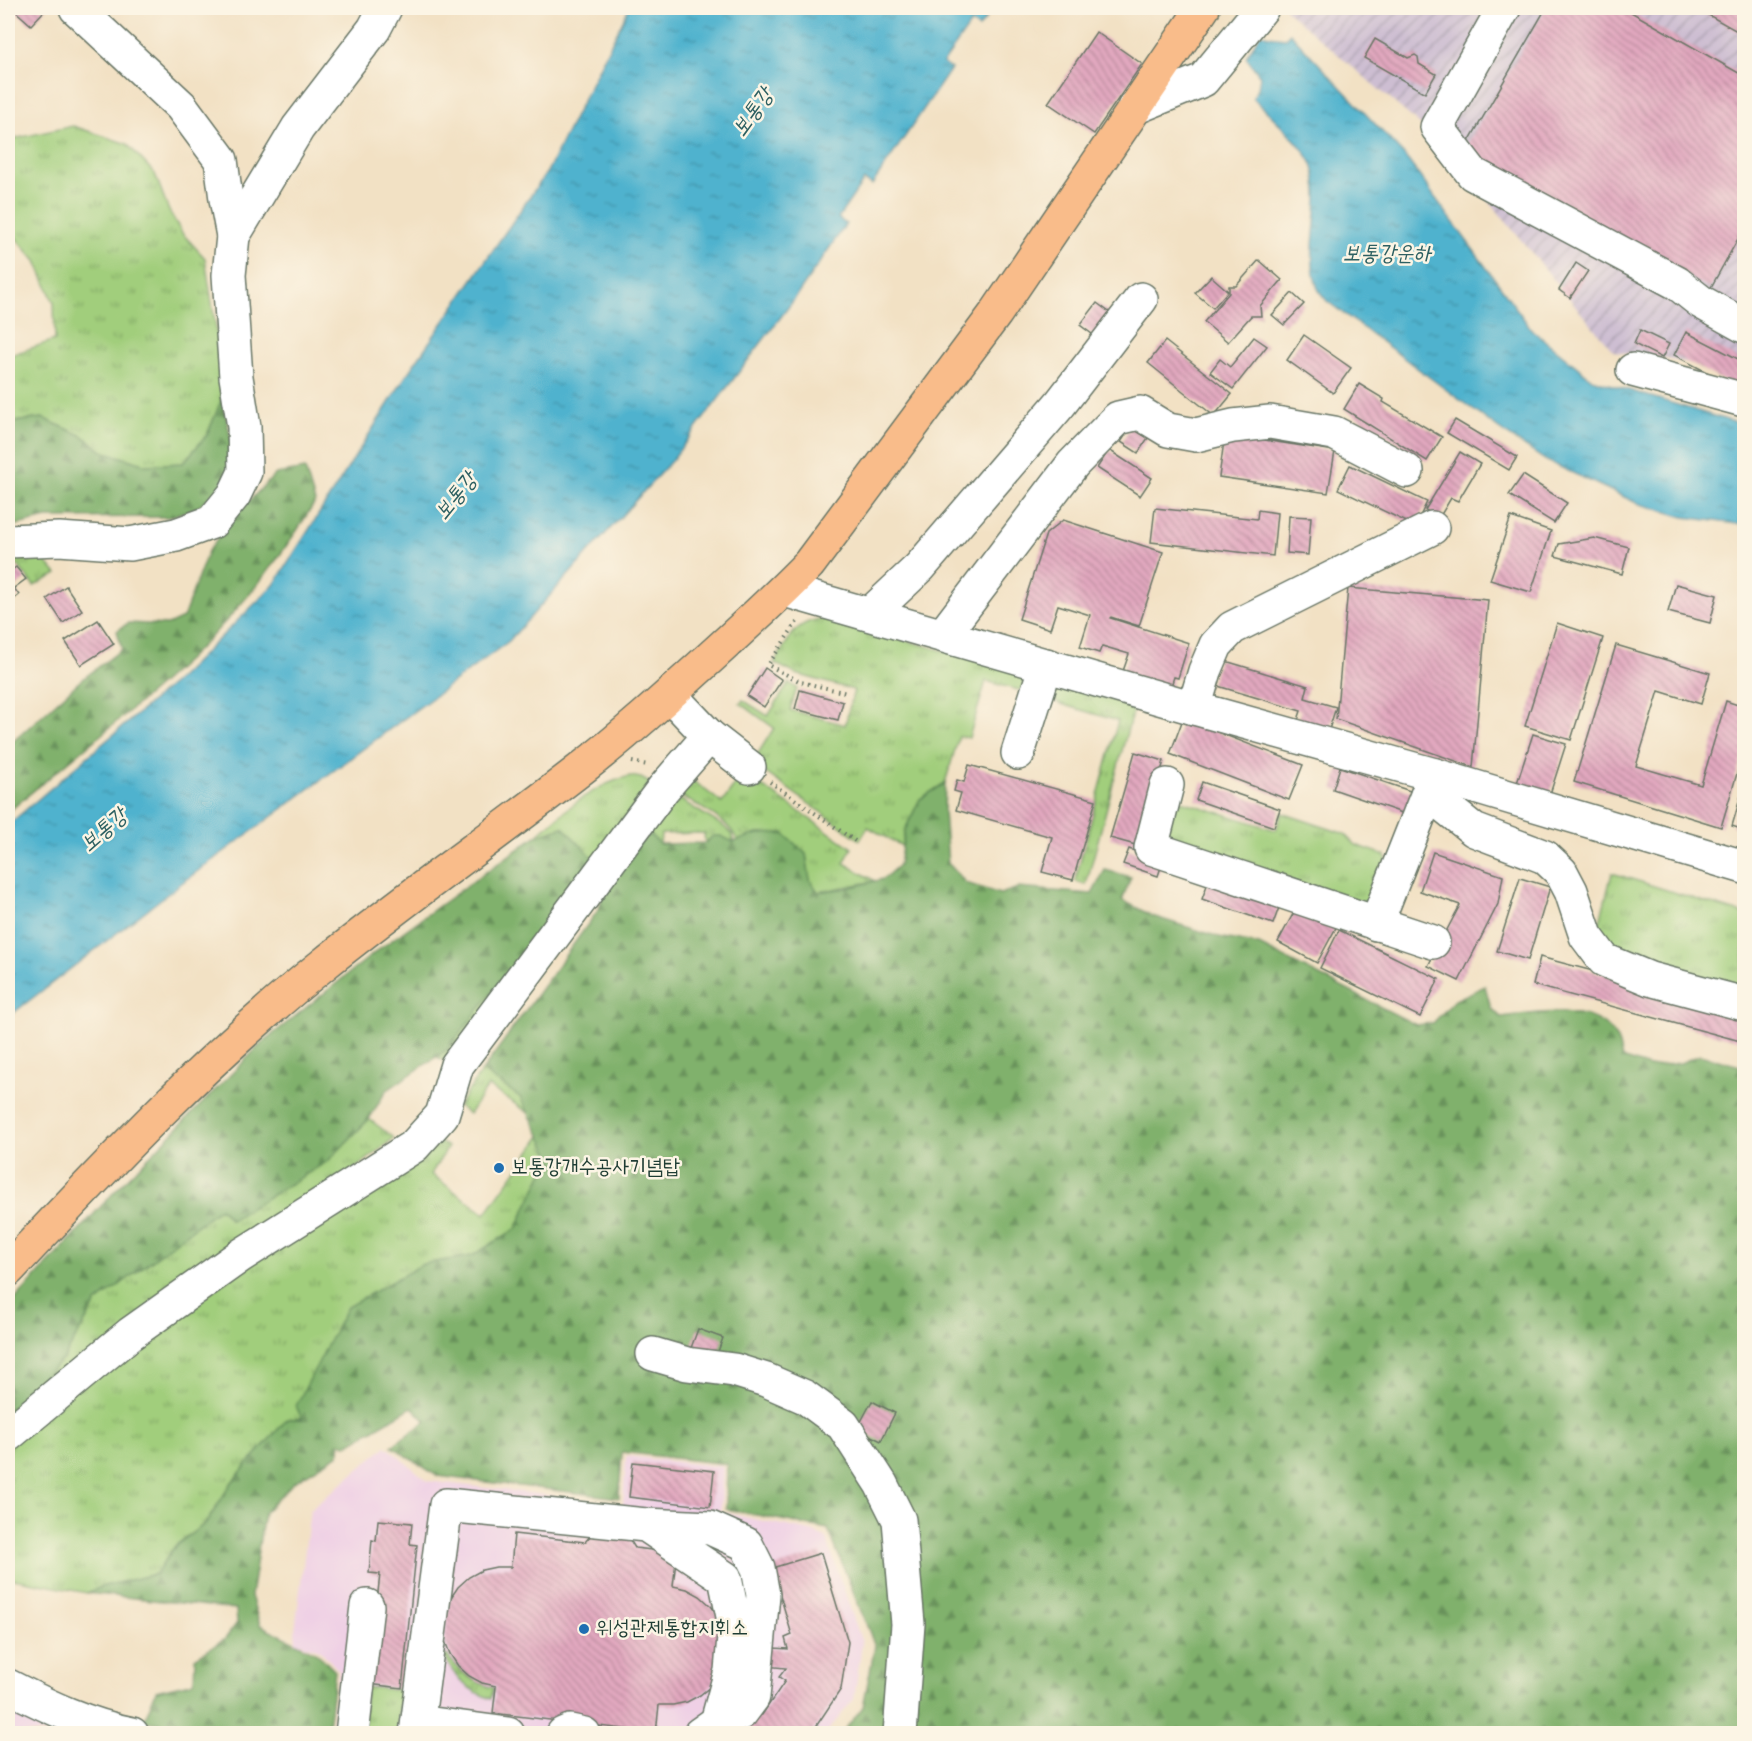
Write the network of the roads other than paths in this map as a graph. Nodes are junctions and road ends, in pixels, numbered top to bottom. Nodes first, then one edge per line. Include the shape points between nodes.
1 (76, 8) edge
2 (385, 8) edge
3 (1203, 8) edge
4 (1262, 8) edge
5 (1504, 8) edge
6 (1134, 108) junction
7 (233, 236) junction
8 (1141, 299) dead end
9 (1744, 326) edge
10 (1633, 370) dead end
11 (1744, 400) edge
12 (1407, 471) dead end
13 (1432, 528) dead end
14 (8, 541) edge
15 (784, 590) junction
16 (870, 614) junction
17 (943, 635) junction
18 (1046, 664) junction
19 (670, 694) junction
20 (1194, 708) junction
21 (709, 736) junction
22 (1018, 753) dead end
23 (749, 767) road end
24 (1431, 784) junction
25 (1167, 785) dead end
26 (1744, 867) edge
27 (1376, 924) junction
28 (1433, 942) dead end
29 (1744, 1004) edge
30 (8, 1270) edge
31 (653, 1354) dead end
32 (8, 1435) edge
33 (367, 1606) dead end
34 (8, 1686) edge
35 (417, 1728) edge
36 (708, 1728) edge
37 (132, 1734) edge
38 (352, 1734) edge
39 (508, 1734) edge
40 (563, 1734) edge
41 (584, 1734) edge
42 (900, 1734) edge

1 - 7 street via 181,106 221,160
2 - 7 street via 374,30 298,128
3 - 6 main road
4 - 6 street via 1203,80
5 - 9 street via 1437,127 1473,174 1677,283 1701,302
6 - 15 main road via 996,313 816,554
7 - 14 street via 229,275 245,472 234,495 212,522 176,536 130,544 59,539
8 - 16 street via 1060,404 936,549
10 - 11 street
12 - 17 street via 1334,433 1270,422 1196,435 1168,430 1140,413 1118,418 1073,464
13 - 20 street via 1232,628 1216,645
15 - 16 street
15 - 19 main road
16 - 17 street
17 - 18 street
18 - 20 street
18 - 22 street
19 - 21 street
19 - 30 main road via 579,771 321,966 161,1112
20 - 24 street
21 - 23 street
21 - 32 street via 671,779 457,1065 442,1115 414,1146 240,1256 130,1334
24 - 26 street
24 - 27 street
24 - 29 street via 1474,830 1545,857 1561,872 1586,936 1604,960 1650,979
25 - 27 street via 1150,848
27 - 28 street
31 - 42 street via 766,1380 805,1397 843,1425 899,1520 908,1624
33 - 38 street
34 - 37 street via 62,1714
35 - 36 street via 446,1505 646,1525 725,1578 735,1626 731,1671
35 - 39 street
40 - 41 street

